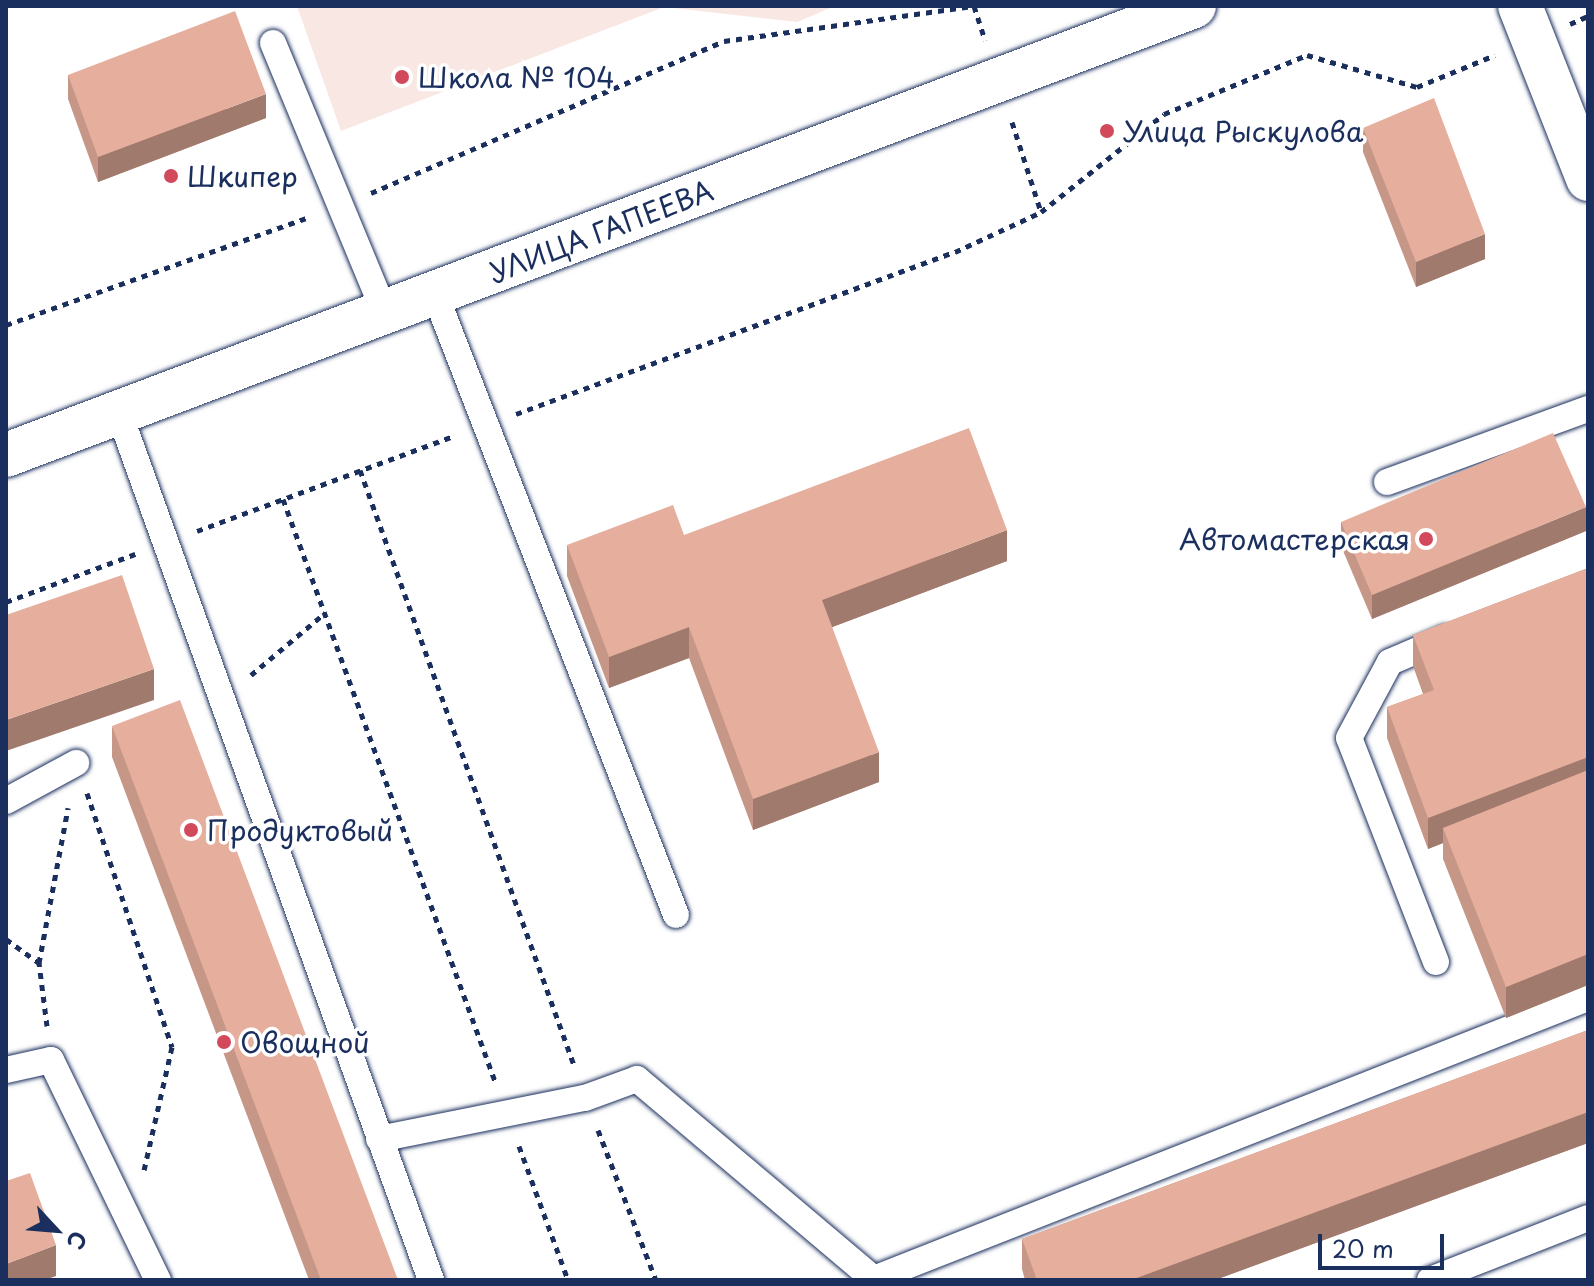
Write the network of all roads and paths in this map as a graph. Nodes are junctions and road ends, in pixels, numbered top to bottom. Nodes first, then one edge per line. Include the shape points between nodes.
1 (973, 6) edge
2 (1194, 6) edge
3 (1588, 16) edge
4 (1527, 22) edge
5 (273, 43) dead end
6 (1588, 179) edge
7 (339, 206) junction
8 (435, 294) junction
9 (385, 313) junction
10 (6, 325) edge
11 (1588, 409) edge
12 (118, 410) junction
13 (484, 426) junction
14 (6, 455) edge
15 (360, 470) junction
16 (1387, 482) dead end
17 (283, 499) junction
18 (162, 544) junction
19 (6, 602) edge
20 (325, 613) junction
21 (1475, 626) edge
22 (219, 703) junction
23 (76, 763) junction
24 (6, 801) edge
25 (676, 915) dead end
26 (6, 939) edge
27 (1436, 962) dead end
28 (39, 963) junction
29 (1588, 998) edge
30 (51, 1060) junction
31 (6, 1070) edge
32 (585, 1098) junction
33 (506, 1110) junction
34 (379, 1139) junction
35 (1588, 1218) edge
36 (132, 1225) junction
37 (871, 1278) edge
38 (1443, 1278) edge
39 (158, 1280) edge
40 (431, 1280) edge
41 (568, 1280) edge
42 (656, 1280) edge

1 - 7 path via 724,41
2 - 8 main road, УЛИЦА ГАПЕЕВА
3 - 4 path
4 - 6 main road
4 - 13 path via 1417,87 1307,55 1164,114 1041,212 955,252
5 - 7 lane
7 - 9 lane
7 - 10 path
8 - 9 main road, УЛИЦА ГАПЕЕВА
8 - 13 lane
9 - 12 main road, УЛИЦА ГАПЕЕВА
11 - 16 lane
12 - 14 main road, УЛИЦА ГАПЕЕВА
12 - 18 lane
13 - 15 path
13 - 25 lane
15 - 17 path
15 - 32 path
17 - 18 path
17 - 20 path
18 - 19 path
18 - 22 lane
20 - 22 path
20 - 33 path
21 - 27 lane via 1390,662 1349,738
22 - 34 lane
23 - 24 lane
23 - 28 path
23 - 36 path via 172,1047
26 - 28 path
28 - 30 path
29 - 37 lane
30 - 31 lane
30 - 36 lane
32 - 33 lane
32 - 37 lane via 637,1079
32 - 42 path
33 - 34 lane
33 - 41 path
34 - 40 lane
35 - 38 lane
36 - 39 lane

